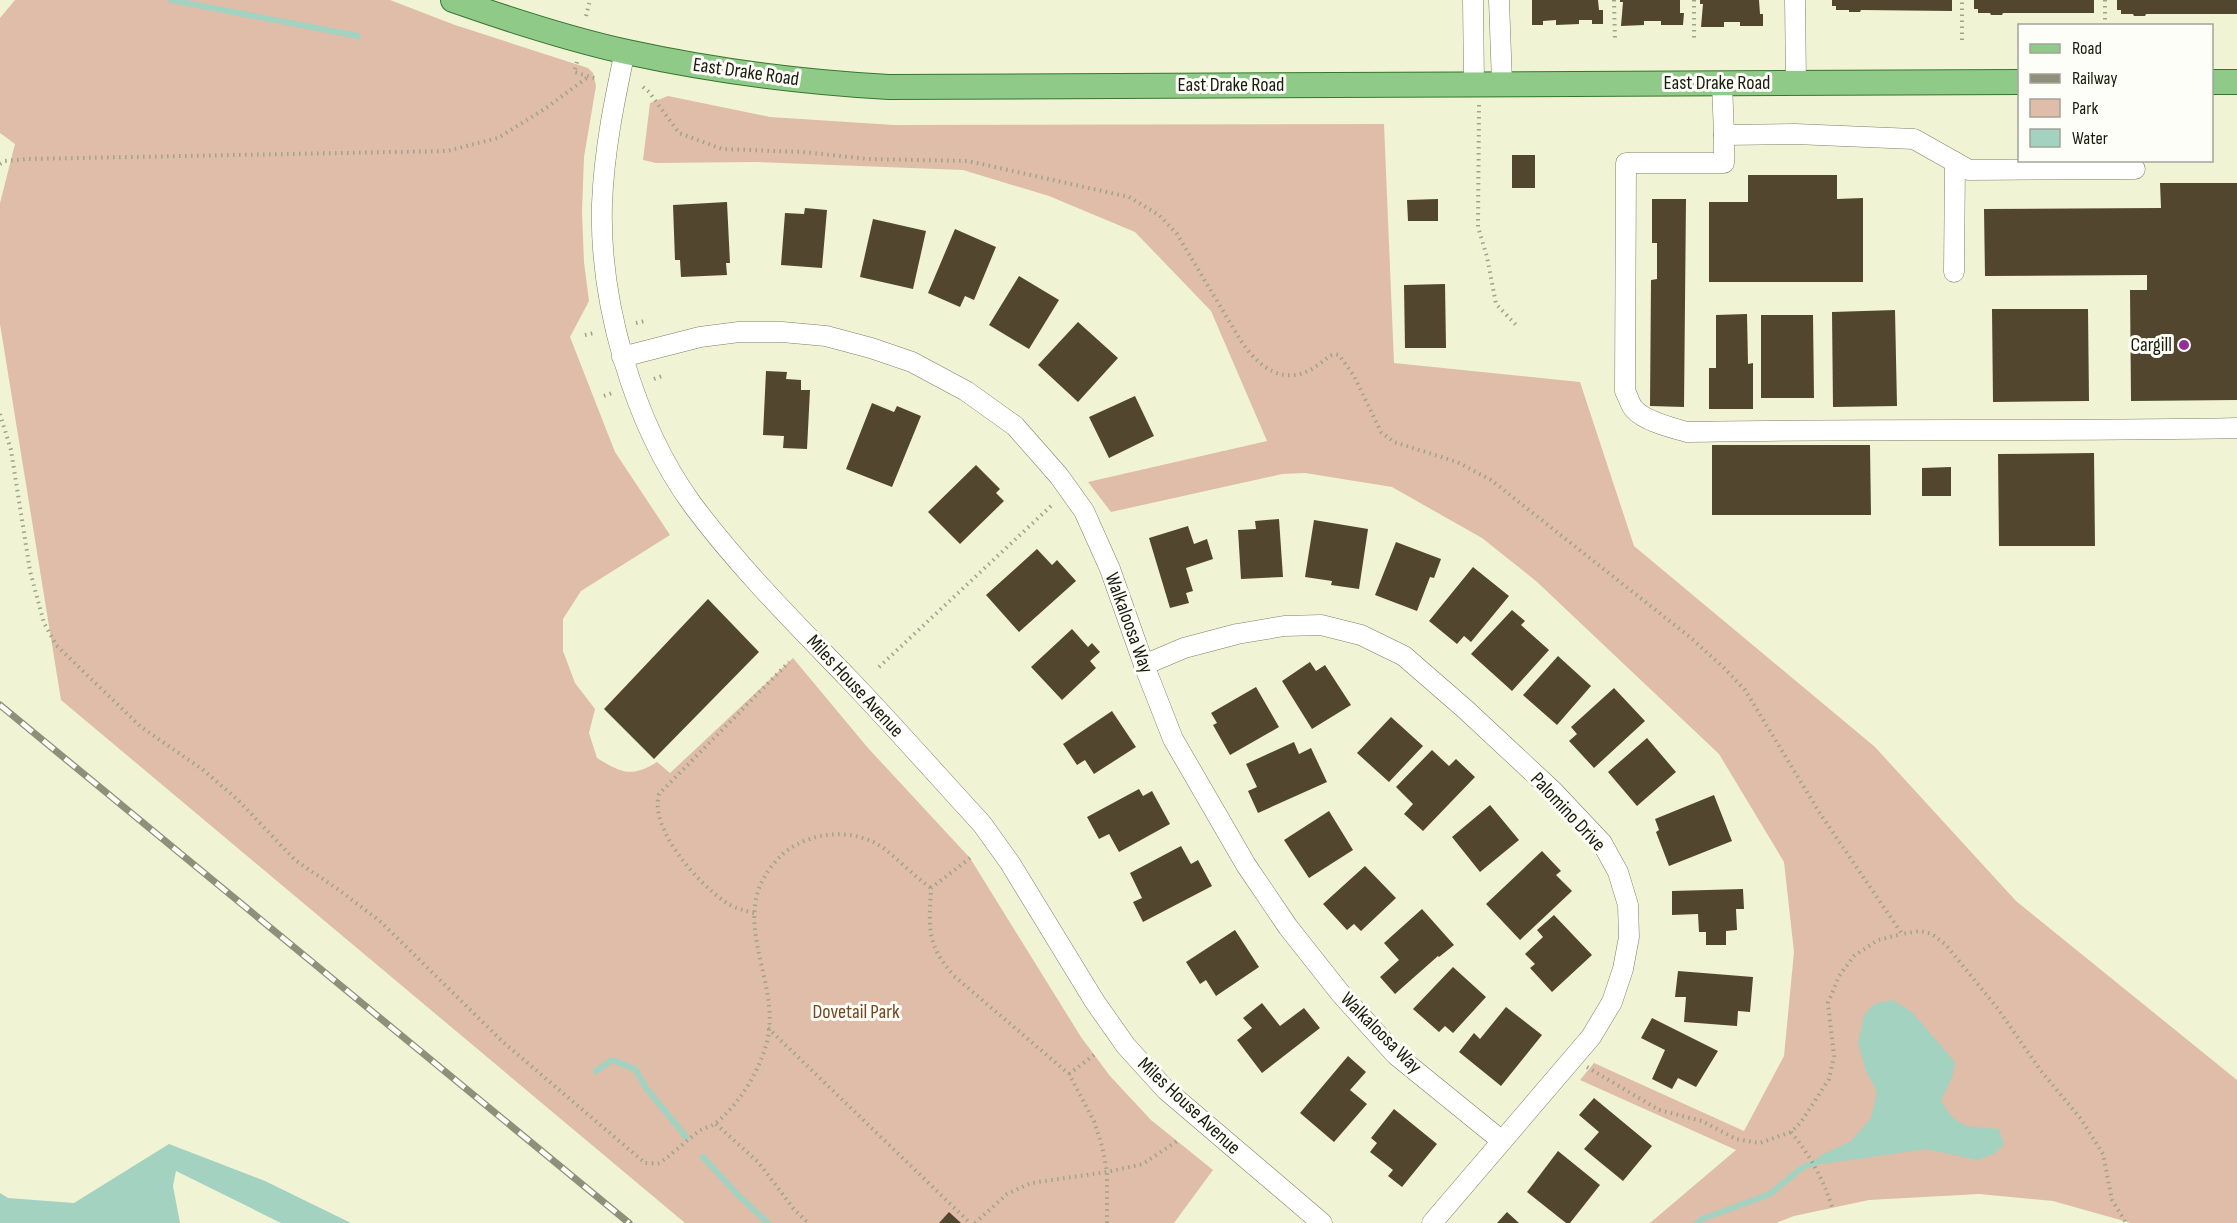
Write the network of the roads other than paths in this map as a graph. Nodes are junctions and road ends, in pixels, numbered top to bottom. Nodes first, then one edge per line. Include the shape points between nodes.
1 (453, 0) edge
2 (1473, 0) edge
3 (1499, 0) edge
4 (1796, 0) edge
5 (625, 51) junction
6 (2018, 82) edge
7 (2213, 82) edge
8 (2237, 82) edge
9 (1722, 83) junction
10 (1796, 83) junction
11 (1485, 84) junction
12 (1724, 135) junction
13 (1955, 162) junction
14 (2135, 169) dead end
15 (1954, 272) dead end
16 (622, 357) junction
17 (2237, 429) edge
18 (1144, 665) junction
19 (1502, 1141) junction
20 (1322, 1223) edge
21 (1431, 1223) edge

1 - 5 main road, East Drake Road
2 - 11 street
3 - 11 street
4 - 10 street
5 - 11 main road, East Drake Road via 762,76 889,87
5 - 16 street, Miles House Avenue via 604,162 602,207 605,265
6 - 10 main road, East Drake Road
7 - 8 main road
9 - 10 main road, East Drake Road
9 - 11 main road, East Drake Road
9 - 12 street
12 - 13 street via 1914,139
12 - 17 street via 1724,163 1626,163 1626,391 1633,409 1687,432
13 - 14 street via 1969,170
13 - 15 street
16 - 18 street, Walkaloosa Way via 700,337 739,332 826,336 912,362 966,390 1015,426 1084,512 1110,569
16 - 20 street, Miles House Avenue via 652,434 691,502 725,547 982,824 1126,1046 1166,1090
18 - 19 street, Walkaloosa Way via 1173,739 1246,865 1288,927 1396,1055
18 - 19 street, Palomino Drive via 1184,648 1284,626 1321,625 1361,635 1404,656 1553,791 1602,843 1618,872 1628,905 1629,937 1612,1002 1591,1037
19 - 21 street, Palomino Drive

